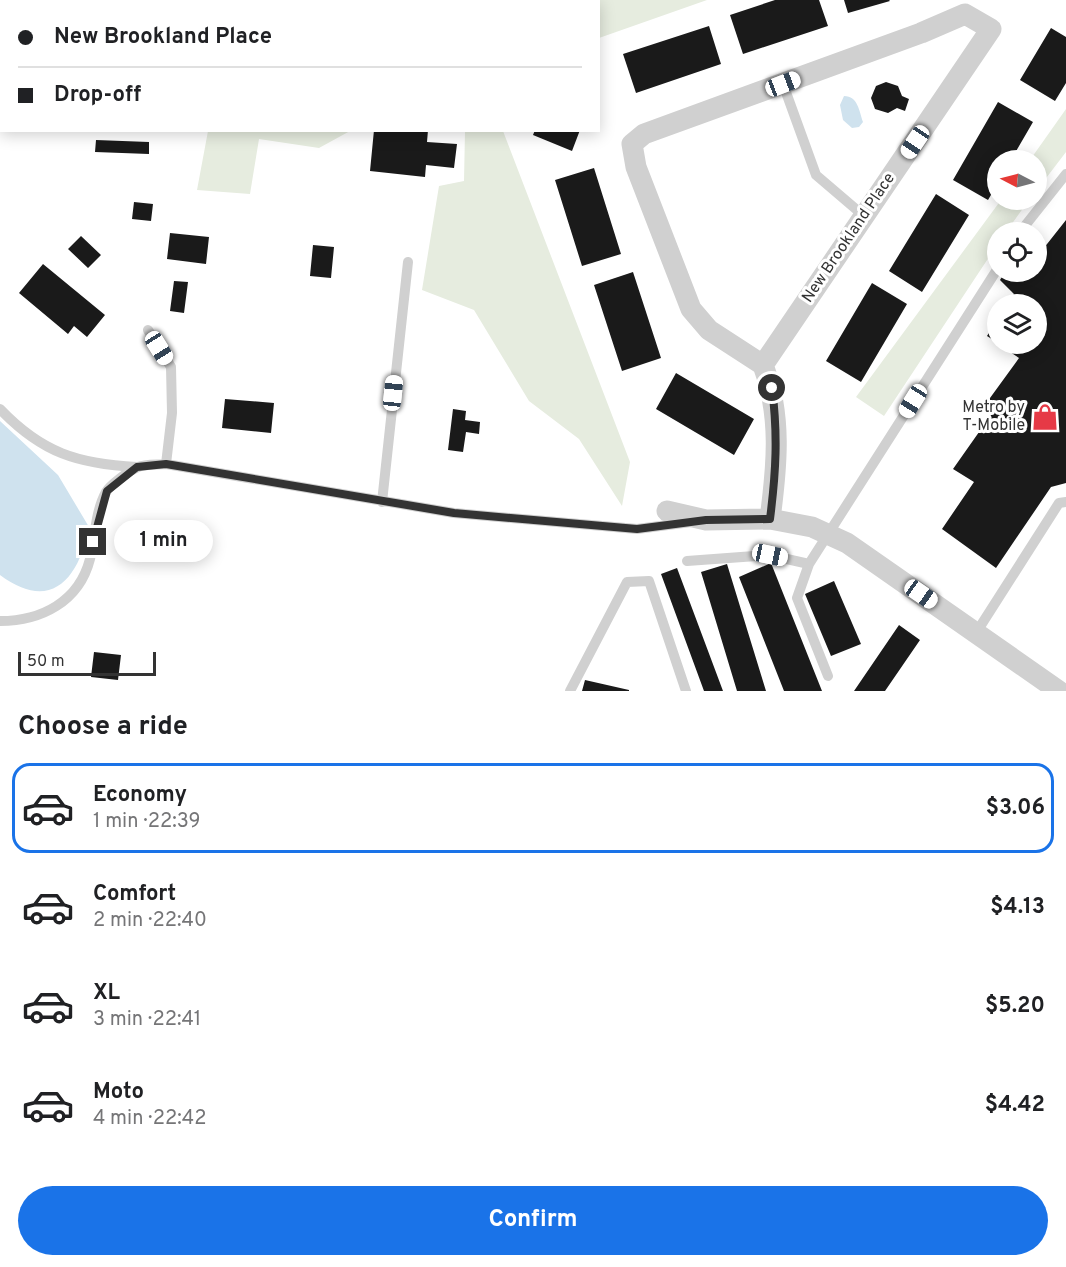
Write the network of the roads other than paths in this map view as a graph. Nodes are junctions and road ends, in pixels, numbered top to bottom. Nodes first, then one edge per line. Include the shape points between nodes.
1 (783, 84) junction
2 (1066, 174) edge
3 (864, 216) junction
4 (1028, 222) edge
5 (408, 262) dead end
6 (989, 282) edge
7 (148, 330) dead end
8 (763, 365) junction
9 (0, 409) edge
10 (166, 464) junction
11 (137, 467) junction
12 (382, 502) junction
13 (1066, 502) edge
14 (667, 511) dead end
15 (770, 519) junction
16 (706, 520) junction
17 (829, 535) junction
18 (687, 561) dead end
19 (809, 564) junction
20 (0, 621) edge
21 (976, 633) junction
22 (828, 676) dead end
23 (570, 691) edge
24 (686, 691) edge
25 (1059, 691) edge

1 - 3 lane via 816,175
1 - 3 street, New Brookland Place via 965,14 991,29
1 - 8 street, New Brookland Place via 644,134 632,144 636,167 690,309 709,330
2 - 4 lane
3 - 8 street, New Brookland Place
5 - 12 lane
6 - 17 lane
7 - 10 lane via 171,367 172,413
8 - 15 street via 772,388 777,433
9 - 11 lane via 48,450 99,465
10 - 11 lane
10 - 12 lane
11 - 20 lane via 107,491 89,562 76,589 59,607 30,620
12 - 16 lane via 454,513 637,529
13 - 21 lane via 1059,503
14 - 16 street
15 - 16 street
15 - 17 street via 812,527
17 - 19 lane
17 - 21 street via 847,543
18 - 19 lane via 770,555
19 - 22 lane via 797,598
21 - 25 street
23 - 24 lane via 627,582 649,581

